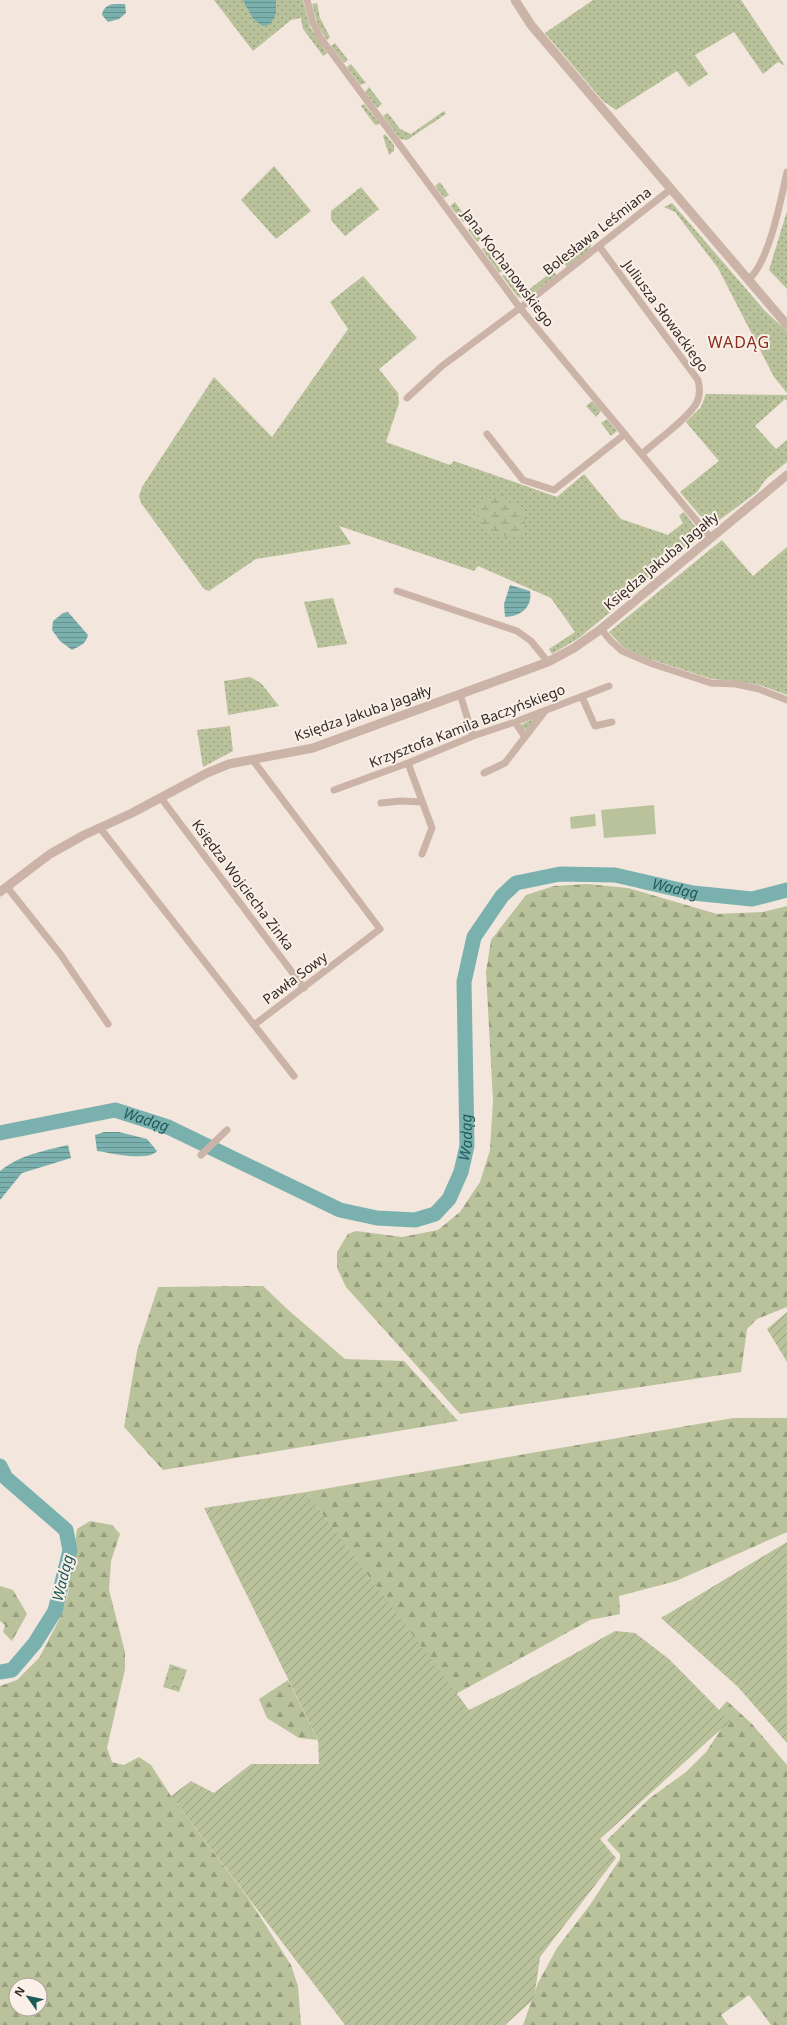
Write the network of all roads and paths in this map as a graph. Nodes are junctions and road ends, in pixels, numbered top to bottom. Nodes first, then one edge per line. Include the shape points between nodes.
1 (307, 0) edge
2 (515, 0) edge
3 (787, 172) edge
4 (671, 190) junction
5 (599, 246) junction
6 (749, 279) junction
7 (520, 308) junction
8 (787, 324) edge
9 (407, 398) dead end
10 (487, 434) dead end
11 (625, 434) junction
12 (642, 454) junction
13 (787, 475) edge
14 (711, 538) junction
15 (397, 591) dead end
16 (601, 629) junction
17 (548, 662) junction
18 (609, 686) dead end
19 (460, 694) junction
20 (582, 697) junction
21 (787, 700) edge
22 (545, 711) junction
23 (515, 722) junction
24 (612, 722) dead end
25 (473, 736) junction
26 (525, 737) junction
27 (252, 759) junction
28 (408, 763) junction
29 (484, 773) dead end
30 (334, 790) dead end
31 (161, 798) junction
32 (422, 802) junction
33 (381, 803) dead end
34 (100, 828) junction
35 (422, 854) dead end
36 (3, 889) edge
37 (304, 988) junction
38 (108, 1024) dead end
39 (254, 1025) junction
40 (294, 1076) dead end
41 (227, 1130) dead end
42 (201, 1155) dead end

1 - 7 street, Jana Kochanowskiego via 320,37
2 - 4 street via 530,25
3 - 6 street via 776,220 754,275
4 - 5 street, Bolesława Leśmiana
4 - 6 street
5 - 7 street, Bolesława Leśmiana
5 - 12 street, Juliusza Słowackiego via 700,386 696,404
6 - 8 street
7 - 9 street, Bolesława Leśmiana via 442,366
7 - 11 street, Jana Kochanowskiego
10 - 11 street via 523,480 554,490
11 - 12 street, Jana Kochanowskiego
12 - 14 street, Jana Kochanowskiego
13 - 14 street, Księdza Jakuba Jagałły
14 - 16 street, Księdza Jakuba Jagałły
15 - 17 street via 517,631 531,641
16 - 17 street, Księdza Jakuba Jagałły
16 - 21 street via 622,651 653,664 711,683 736,684 759,689
17 - 19 street, Księdza Jakuba Jagałły
18 - 20 street, Krzysztofa Kamila Baczyńskiego
19 - 25 street
19 - 27 street, Księdza Jakuba Jagałły via 313,748
20 - 22 street, Krzysztofa Kamila Baczyńskiego
20 - 24 street via 595,726
22 - 23 street, Krzysztofa Kamila Baczyńskiego
22 - 26 street
23 - 25 street, Krzysztofa Kamila Baczyńskiego
23 - 26 street
25 - 28 street, Krzysztofa Kamila Baczyńskiego
26 - 29 street via 505,763
27 - 31 street, Księdza Jakuba Jagałły via 229,764 207,773
27 - 37 street, Pawła Sowy via 380,929
28 - 30 street, Krzysztofa Kamila Baczyńskiego
28 - 32 street
31 - 34 street, Księdza Jakuba Jagałły
31 - 37 street, Księdza Wojciecha Zinka
32 - 33 street
32 - 35 street via 432,828
34 - 36 street, Księdza Jakuba Jagałły via 50,854
34 - 39 street
36 - 38 street via 61,955
37 - 39 street, Pawła Sowy
39 - 40 street
41 - 42 street

